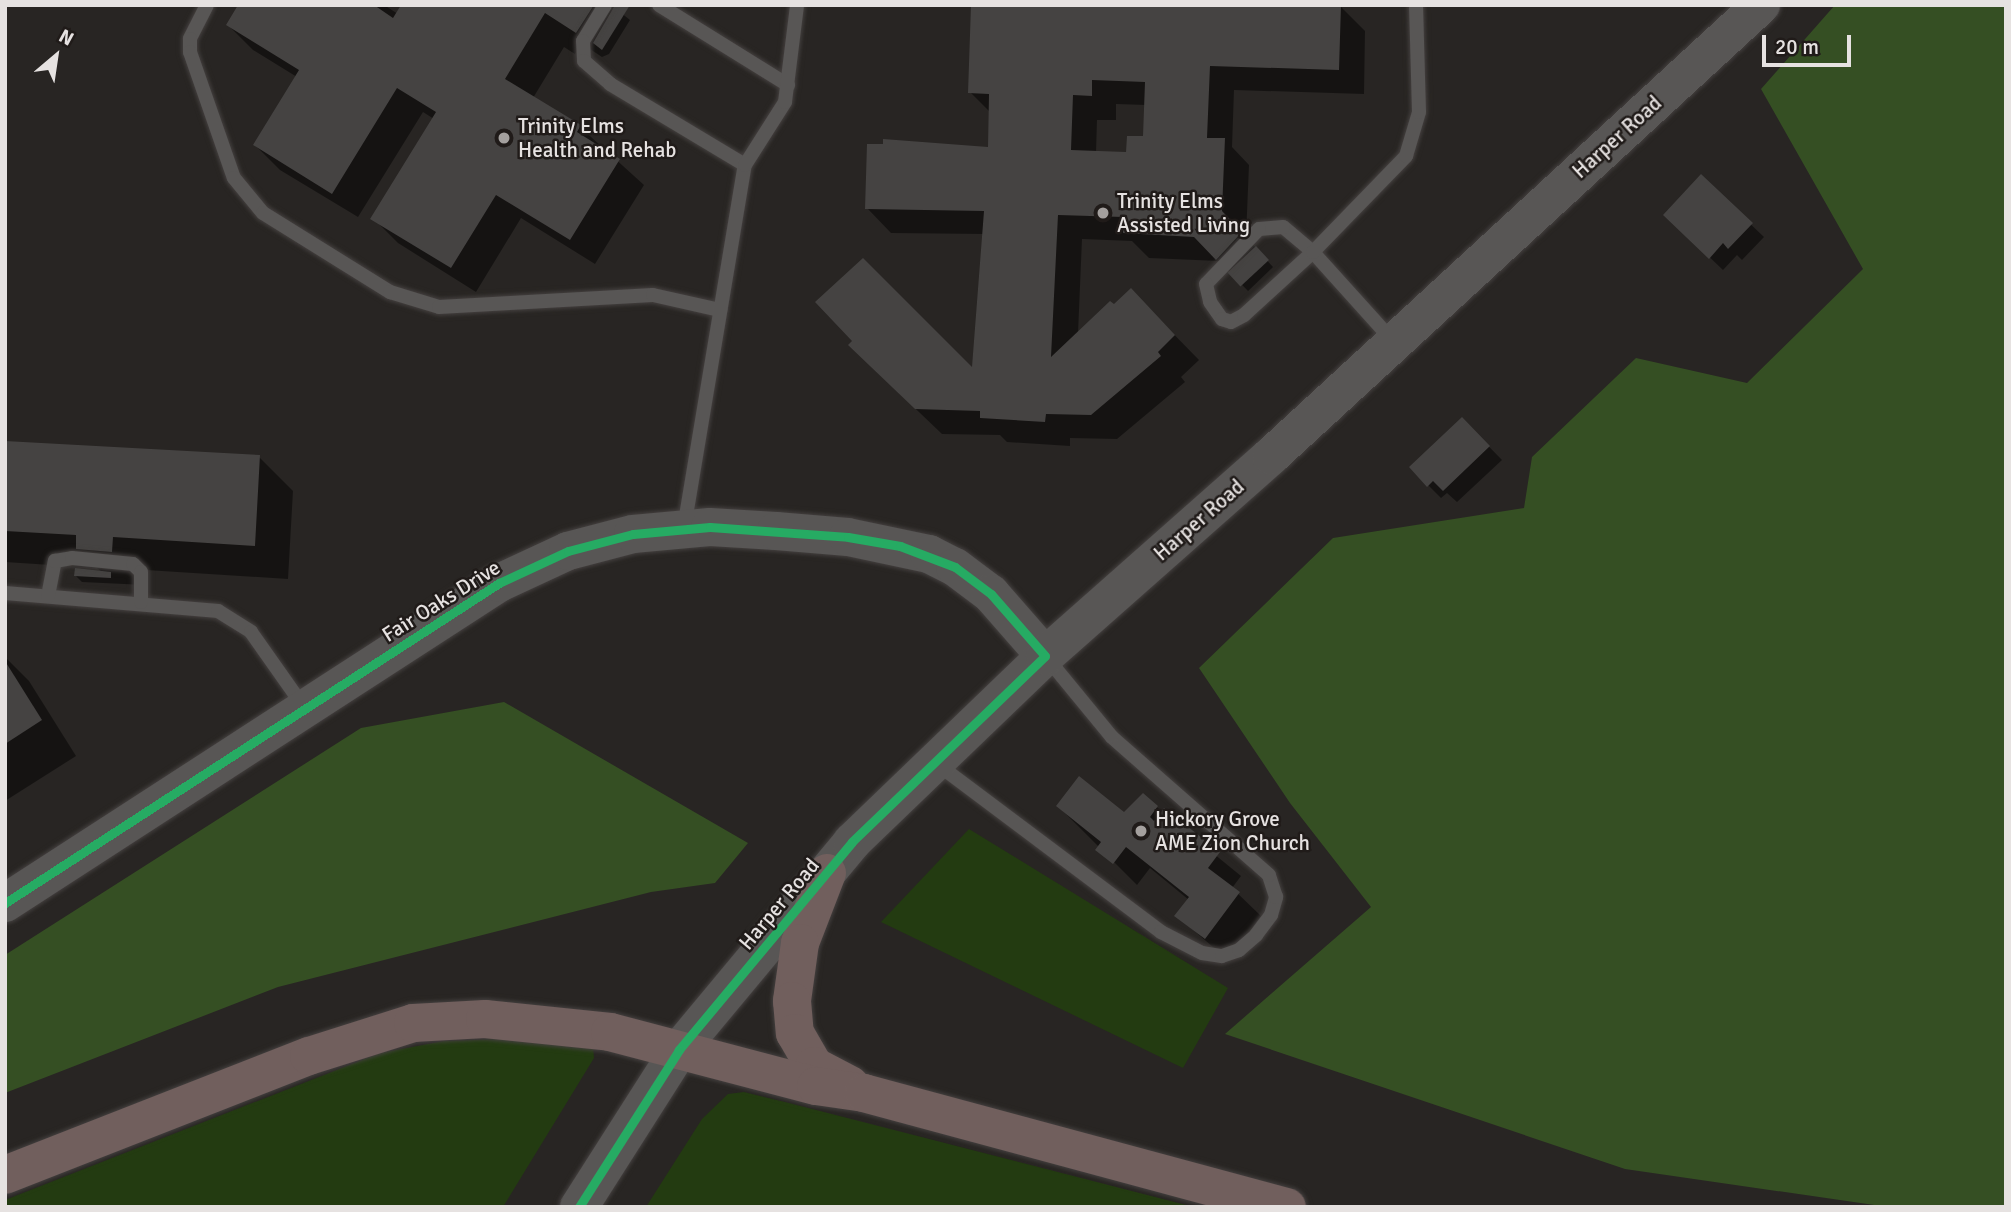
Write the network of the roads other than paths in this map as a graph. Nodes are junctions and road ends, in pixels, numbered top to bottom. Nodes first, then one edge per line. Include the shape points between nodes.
1 (207, 5) edge
2 (605, 5) edge
3 (659, 5) edge
4 (797, 5) edge
5 (1416, 5) edge
6 (1761, 5) edge
7 (788, 85) junction
8 (745, 164) junction
9 (1313, 252) junction
10 (720, 310) junction
11 (1394, 342) junction
12 (684, 529) junction
13 (5, 593) edge
14 (48, 596) junction
15 (141, 602) junction
16 (1045, 656) junction
17 (304, 707) junction
18 (934, 761) junction
19 (827, 873) junction
20 (5, 903) edge
21 (679, 1050) junction
22 (864, 1093) junction
23 (5, 1175) edge
24 (579, 1207) edge
25 (1287, 1207) edge

1 - 10 lane via 191,38 194,66 226,159 247,197 263,213 407,301 439,307 653,295
2 - 8 lane via 583,41 584,61 610,84
3 - 7 lane
4 - 7 lane
5 - 9 lane via 1419,111 1406,156
6 - 11 main road, Harper Road
7 - 8 lane via 775,123
8 - 10 lane
9 - 9 lane via 1231,322 1222,319 1209,302 1209,278 1259,229 1283,227
9 - 11 lane
10 - 12 lane
11 - 16 main road, Harper Road
12 - 16 main road, Fair Oaks Drive via 848,537 929,554 991,594
12 - 17 main road, Fair Oaks Drive via 633,534 556,556 499,583
13 - 14 lane
14 - 15 lane
14 - 15 lane via 52,568 64,558 133,564 141,572
15 - 17 lane via 201,607 232,616 251,632
16 - 18 main road, Harper Road
16 - 18 lane via 1111,736 1269,875 1276,897 1271,915 1256,935 1239,950 1222,956 1202,953 1161,932
17 - 20 main road, Fair Oaks Drive
18 - 19 main road, Harper Road
19 - 21 main road, Harper Road
19 - 22 highway via 800,943 792,1001 795,1033 814,1066
21 - 22 highway
21 - 23 highway via 610,1032 539,1021 413,1023 309,1056
21 - 24 main road, Harper Road
22 - 25 highway

